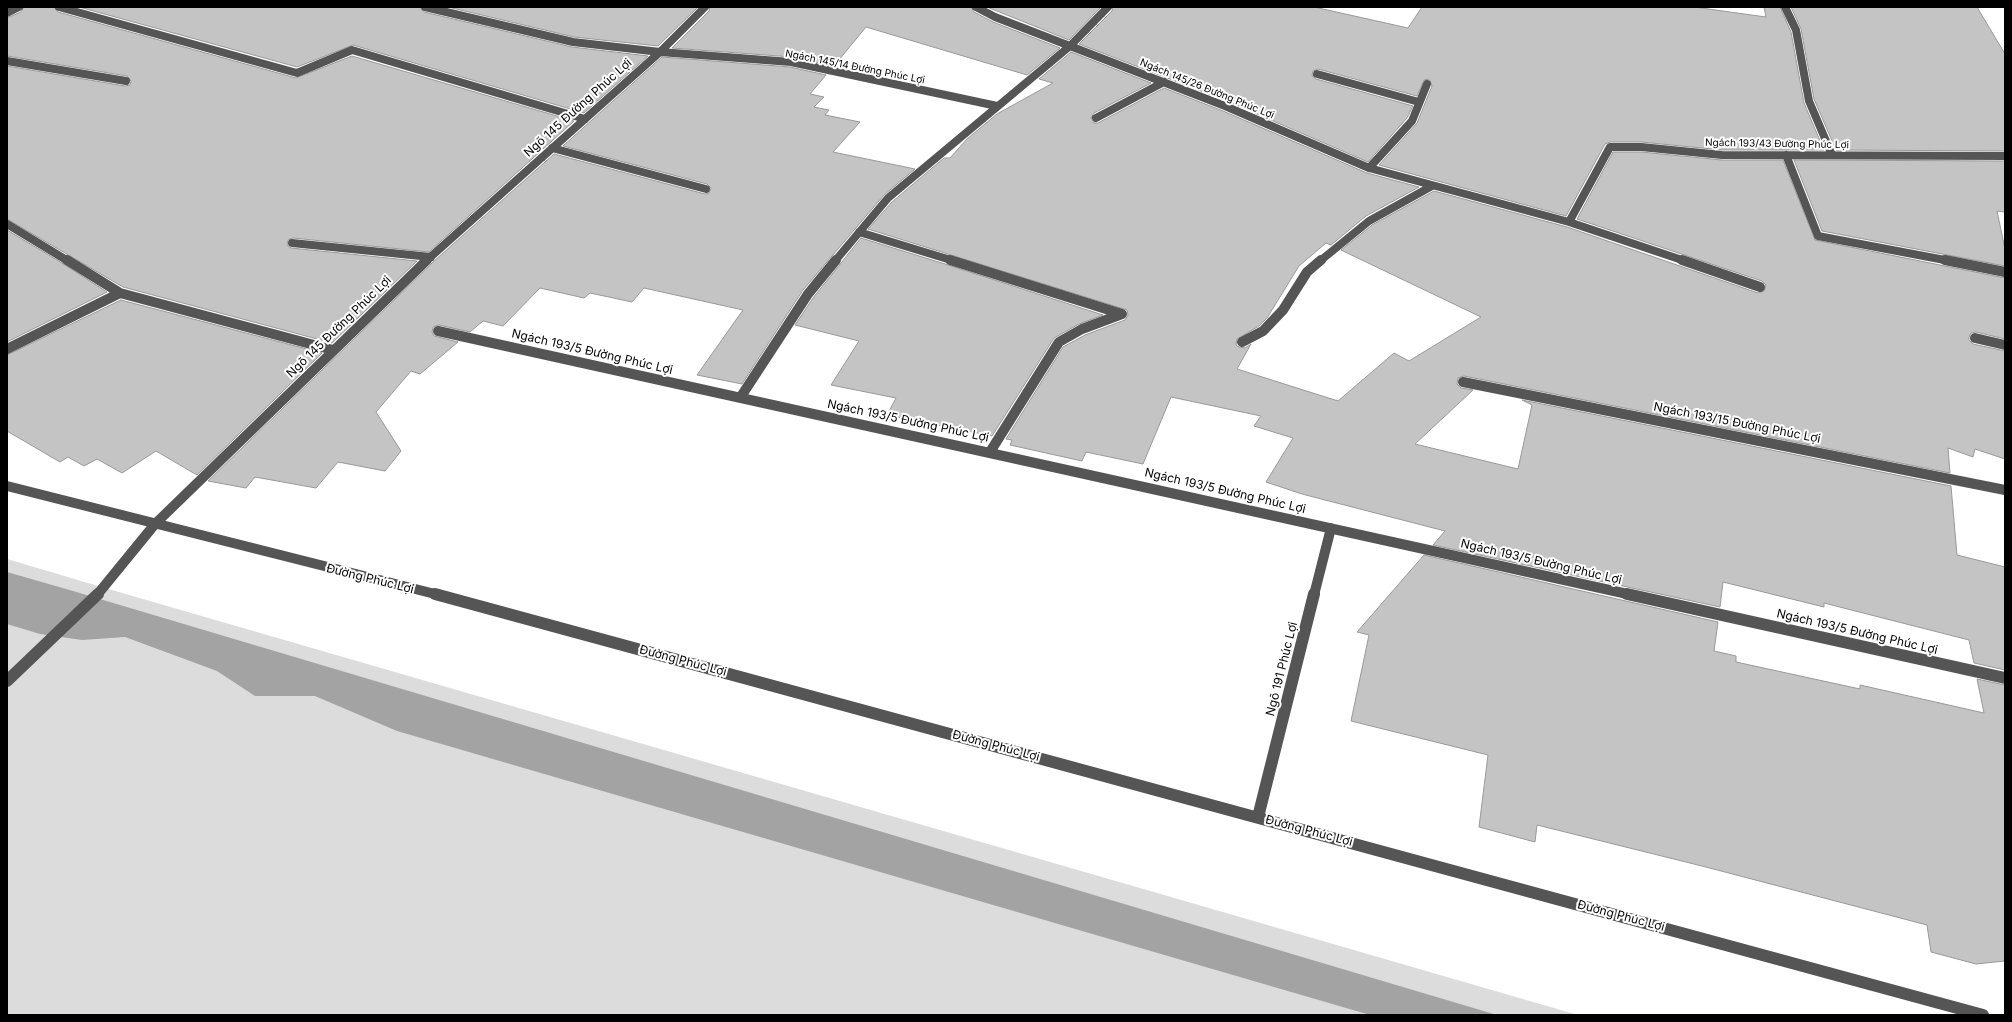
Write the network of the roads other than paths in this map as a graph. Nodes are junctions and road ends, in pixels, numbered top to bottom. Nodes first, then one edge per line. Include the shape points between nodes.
1 (19, 7) edge
2 (59, 7) edge
3 (425, 7) edge
4 (704, 7) edge
5 (976, 7) edge
6 (1108, 7) edge
7 (1785, 7) edge
8 (446, 9) edge
9 (7, 14) edge
10 (1070, 46) junction
11 (660, 52) junction
12 (7, 61) edge
13 (1317, 74) dead end
14 (126, 81) dead end
15 (1164, 82) junction
16 (1427, 84) dead end
17 (1419, 102) junction
18 (997, 106) junction
19 (1096, 118) dead end
20 (585, 119) junction
21 (552, 148) junction
22 (1786, 155) junction
23 (1832, 155) junction
24 (2005, 156) edge
25 (1369, 168) junction
26 (1432, 186) junction
27 (706, 189) dead end
28 (1569, 222) junction
29 (7, 224) edge
30 (860, 232) junction
31 (292, 243) dead end
32 (431, 257) junction
33 (2005, 272) edge
34 (1760, 287) dead end
35 (120, 293) junction
36 (438, 331) dead end
37 (1974, 338) dead end
38 (1242, 342) dead end
39 (2005, 345) edge
40 (7, 349) edge
41 (333, 350) junction
42 (1463, 382) dead end
43 (740, 398) junction
44 (990, 452) junction
45 (7, 486) edge
46 (2005, 490) edge
47 (155, 524) junction
48 (1331, 528) junction
49 (2005, 678) edge
50 (7, 681) edge
51 (1258, 817) junction
52 (1983, 1015) edge

1 - 9 street
2 - 20 street via 297,73 352,50
3 - 8 street, Ngách 145/14 Đường Phúc Lợi
4 - 11 street, Ngõ 145 Đường Phúc Lợi
5 - 10 street, Ngách 145/26 Đường Phúc Lợi
6 - 10 street
7 - 23 street via 1796,30 1809,101
8 - 11 street, Ngách 145/14 Đường Phúc Lợi via 573,42
10 - 15 street, Ngách 145/26 Đường Phúc Lợi
10 - 18 street
11 - 18 street, Ngách 145/14 Đường Phúc Lợi via 791,62
11 - 20 street, Ngõ 145 Đường Phúc Lợi
12 - 14 street
13 - 17 street
15 - 19 street
15 - 25 street, Ngách 145/26 Đường Phúc Lợi
16 - 17 street
17 - 25 street via 1412,121
18 - 30 street via 888,198
20 - 21 street, Ngõ 145 Đường Phúc Lợi
21 - 27 street
21 - 32 street, Ngõ 145 Đường Phúc Lợi
22 - 23 street, Ngách 193/43 Đường Phúc Lợi
22 - 28 street, Ngách 193/43 Đường Phúc Lợi via 1722,155 1610,147
22 - 33 street via 1818,236
23 - 24 street, Ngách 193/43 Đường Phúc Lợi
25 - 26 street, Ngách 145/26 Đường Phúc Lợi
26 - 28 street, Ngách 145/26 Đường Phúc Lợi
26 - 38 street via 1369,221 1307,272 1283,310 1263,331
28 - 34 street, Ngách 145/26 Đường Phúc Lợi
29 - 35 street
30 - 43 street via 808,294
30 - 44 street via 1122,314 1082,329 1059,342
31 - 32 street
32 - 41 street, Ngõ 145 Đường Phúc Lợi
35 - 40 street
35 - 41 street
36 - 43 street, Ngách 193/5 Đường Phúc Lợi
37 - 39 street
41 - 47 street, Ngõ 145 Đường Phúc Lợi
42 - 46 street, Ngách 193/15 Đường Phúc Lợi
43 - 44 street, Ngách 193/5 Đường Phúc Lợi
44 - 48 street, Ngách 193/5 Đường Phúc Lợi
45 - 47 street, Đường Phúc Lợi
47 - 50 street, Ngõ 145 Đường Phúc Lợi via 104,588
47 - 51 street, Đường Phúc Lợi via 485,607
48 - 49 street, Ngách 193/5 Đường Phúc Lợi
48 - 51 street, Ngõ 191 Phúc Lợi
51 - 52 street, Đường Phúc Lợi

